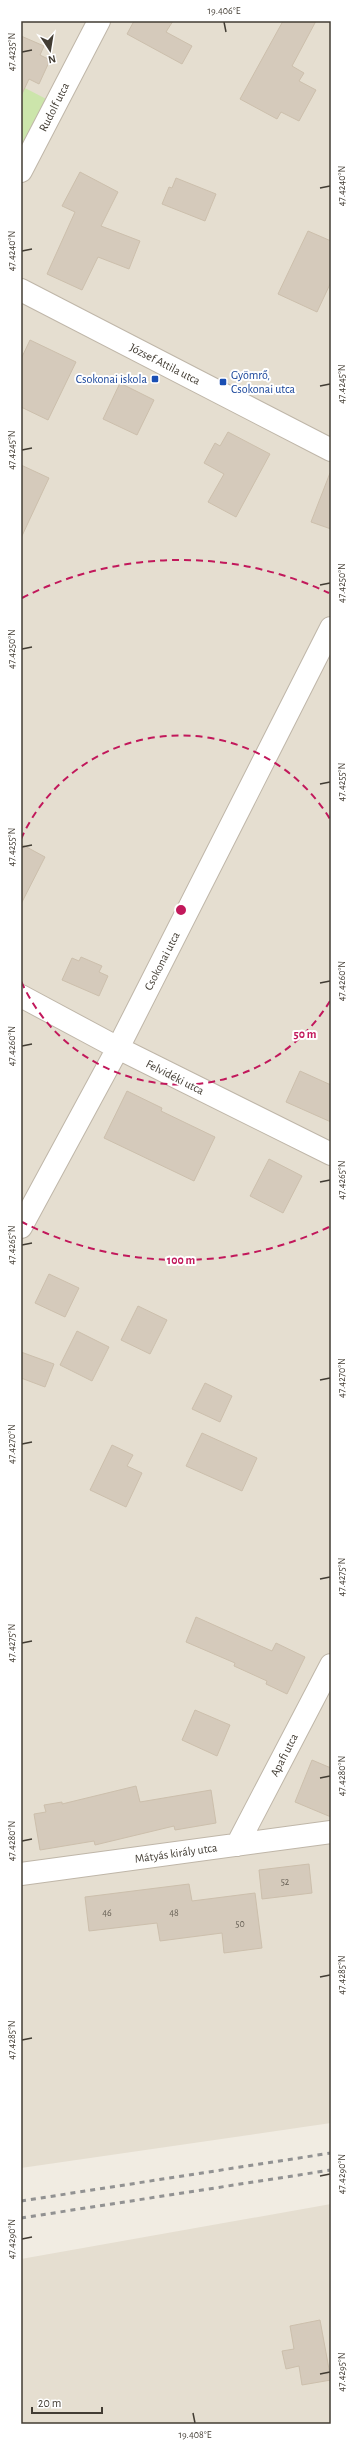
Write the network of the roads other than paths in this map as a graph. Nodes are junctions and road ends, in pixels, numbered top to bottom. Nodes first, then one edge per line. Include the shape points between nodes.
1 (98, 21) edge
2 (21, 171) edge
3 (21, 290) edge
4 (331, 450) edge
5 (331, 628) edge
6 (21, 996) edge
7 (118, 1048) junction
8 (331, 1154) edge
9 (21, 1227) edge
10 (331, 1665) edge
11 (331, 1832) edge
12 (237, 1846) junction
13 (21, 1874) edge

1 - 2 street, Rudolf utca
3 - 4 street, József Attila utca
5 - 7 street, Csokonai utca
6 - 7 street, Felvidéki utca
7 - 8 street, Felvidéki utca
7 - 9 street, Csokonai utca
10 - 12 street, Apafi utca
11 - 12 street, Mátyás király utca
12 - 13 street, Mátyás király utca

